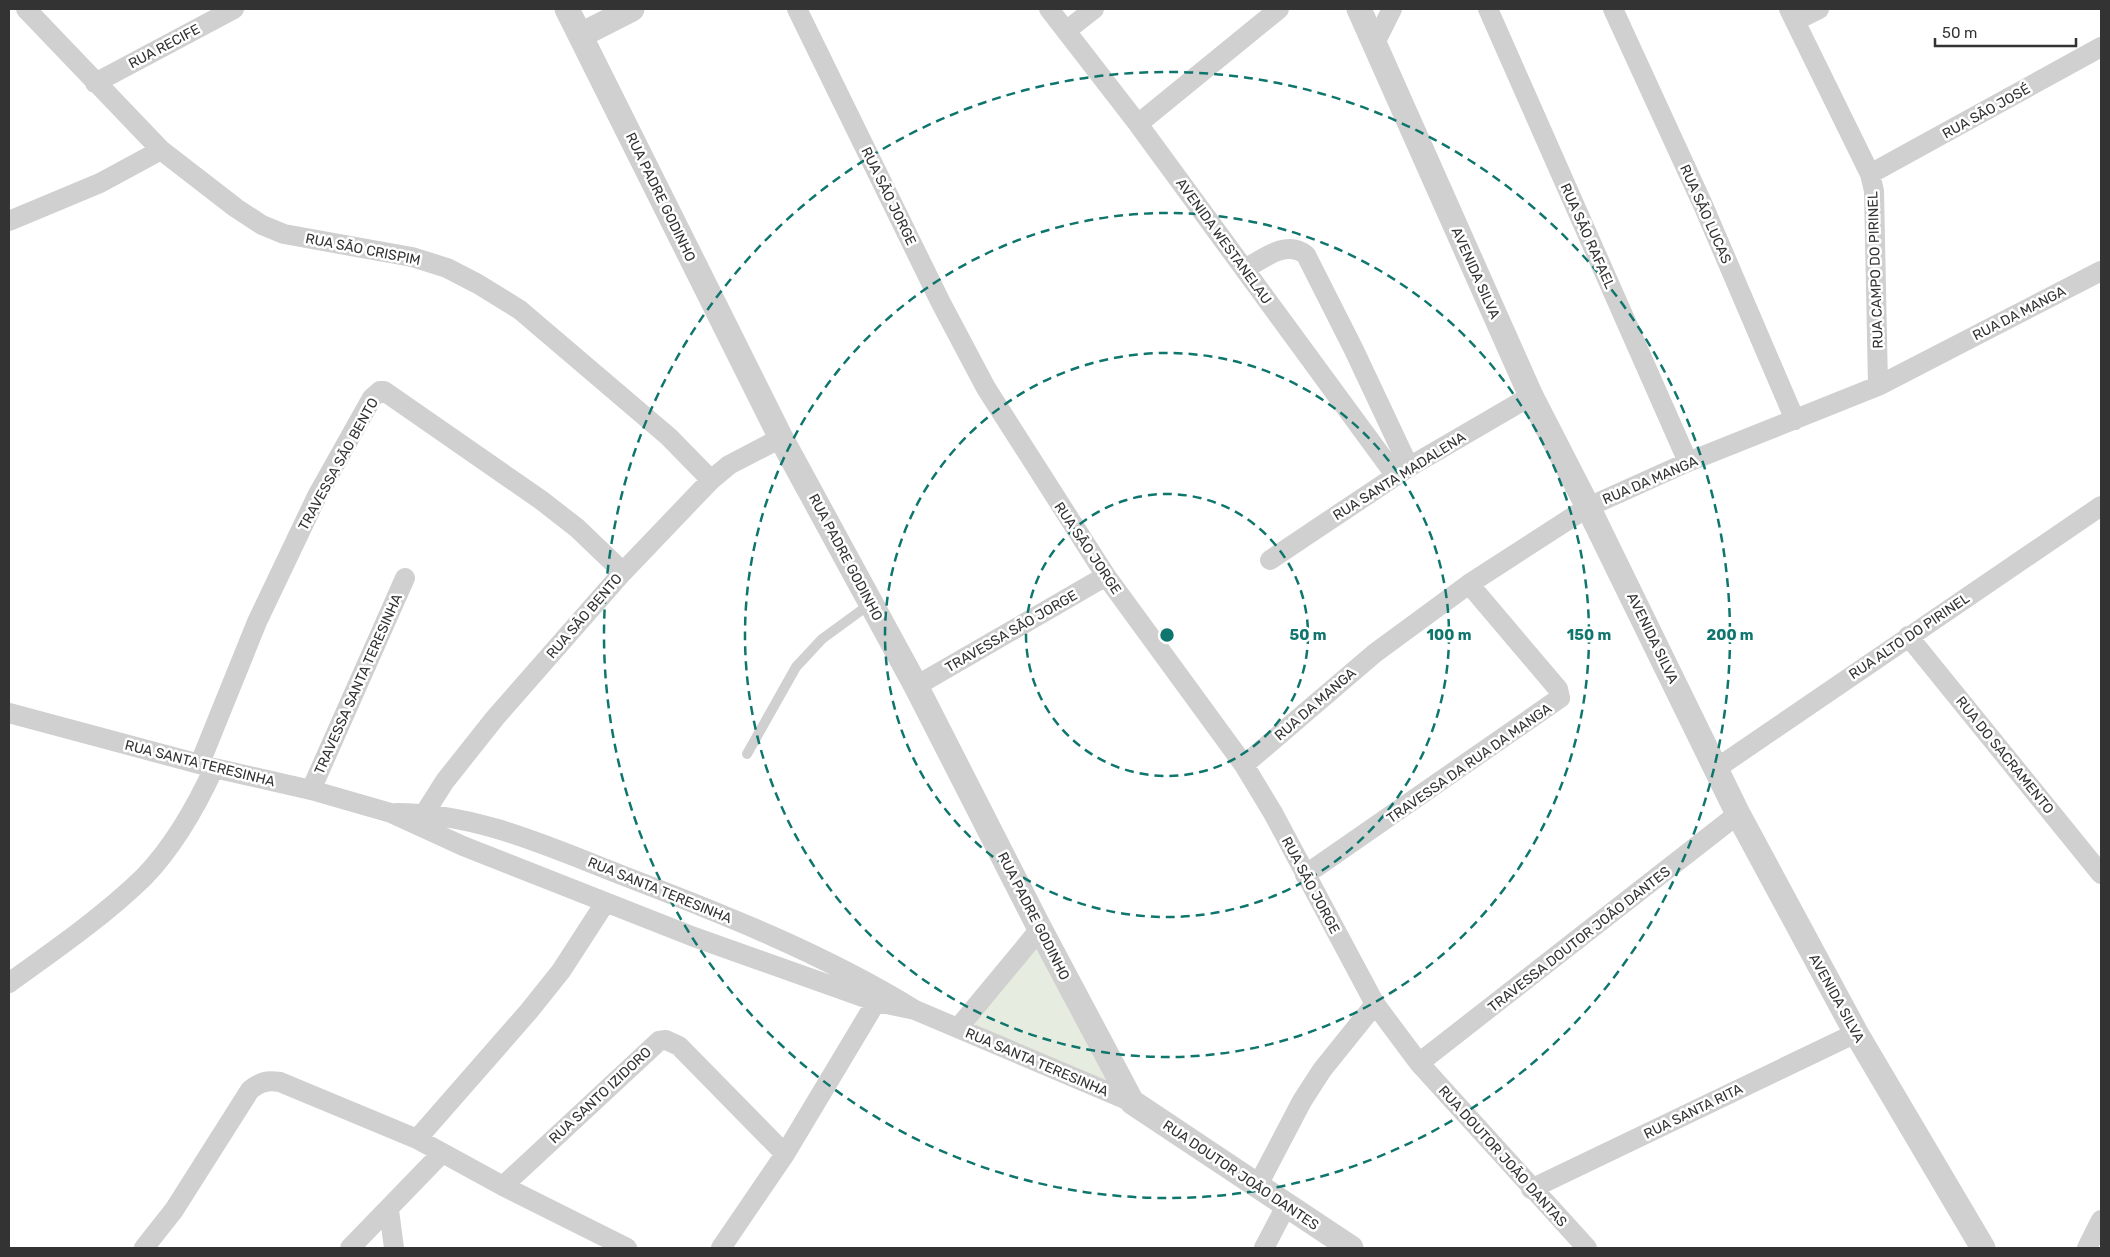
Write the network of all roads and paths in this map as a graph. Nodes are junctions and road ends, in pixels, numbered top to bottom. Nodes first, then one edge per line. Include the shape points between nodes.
1 (26, 9) edge
2 (234, 9) edge
3 (567, 9) edge
4 (632, 9) edge
5 (797, 9) edge
6 (1049, 9) edge
7 (1094, 9) edge
8 (1279, 9) edge
9 (1359, 9) edge
10 (1392, 9) edge
11 (1488, 9) edge
12 (1614, 9) edge
13 (1819, 9) edge
14 (1792, 15) edge
15 (1066, 31) junction
16 (581, 36) junction
17 (1374, 43) junction
18 (2101, 47) edge
19 (95, 83) junction
20 (1138, 124) junction
21 (161, 150) junction
22 (1870, 174) junction
23 (9, 221) edge
24 (1245, 269) junction
25 (2101, 271) edge
26 (1878, 386) junction
27 (1531, 396) junction
28 (1795, 420) junction
29 (781, 438) junction
30 (1688, 462) junction
31 (1403, 471) junction
32 (711, 480) junction
33 (2101, 506) edge
34 (1588, 507) junction
35 (1270, 560) dead end
36 (623, 572) junction
37 (1106, 576) junction
38 (405, 578) dead end
39 (1469, 584) junction
40 (871, 603) junction
41 (1908, 636) junction
42 (916, 686) junction
43 (9, 712) edge
44 (747, 754) dead end
45 (1244, 765) junction
46 (207, 766) junction
47 (1717, 768) junction
48 (311, 790) junction
49 (1738, 814) junction
50 (421, 819) junction
51 (2101, 874) edge
52 (1306, 875) junction
53 (605, 903) junction
54 (1040, 929) junction
55 (9, 983) edge
56 (880, 996) junction
57 (1375, 1004) junction
58 (958, 1028) junction
59 (1856, 1033) junction
60 (1419, 1063) junction
61 (1132, 1102) junction
62 (417, 1139) junction
63 (442, 1153) junction
64 (785, 1154) junction
65 (503, 1186) junction
66 (1257, 1187) junction
67 (1531, 1189) junction
68 (1286, 1206) junction
69 (389, 1210) junction
70 (2101, 1220) edge
71 (730, 1246) edge
72 (144, 1248) edge
73 (350, 1248) edge
74 (394, 1248) edge
75 (627, 1248) edge
76 (1264, 1248) edge
77 (1351, 1248) edge
78 (1587, 1248) edge
79 (1983, 1248) edge
80 (2087, 1248) edge

1 - 19 street, RUA SÃO CRISPIM
2 - 19 street, RUA RECIFE
3 - 16 street, RUA PADRE GODINHO
4 - 16 street
5 - 37 street, RUA SÃO JORGE via 986,388
6 - 15 street, AVENIDA WESTANELAU
7 - 15 street
8 - 20 street
9 - 17 street, AVENIDA SILVA
10 - 17 street
11 - 30 street, RUA SÃO RAFAEL
12 - 28 street, RUA SÃO LUCAS
13 - 14 street, RUA CAMPO DO PIRINEL
14 - 22 street, RUA CAMPO DO PIRINEL
15 - 20 street, AVENIDA WESTANELAU
16 - 29 street, RUA PADRE GODINHO
17 - 27 street, AVENIDA SILVA
18 - 22 street, RUA SÃO JOSÉ
19 - 21 street, RUA SÃO CRISPIM
20 - 24 street, AVENIDA WESTANELAU
21 - 23 street via 100,183
21 - 32 street, RUA SÃO CRISPIM via 262,225 284,234 412,257 447,268 478,284 528,316 669,437
22 - 26 street, RUA CAMPO DO PIRINEL via 1874,191
24 - 31 street, AVENIDA WESTANELAU
24 - 31 street via 1282,249 1300,250 1306,255 1354,350
25 - 26 street, RUA DA MANGA
26 - 28 street, RUA DA MANGA
27 - 31 street, RUA SANTA MADALENA
27 - 34 street, AVENIDA SILVA
28 - 30 street, RUA DA MANGA
29 - 32 street, RUA SÃO BENTO via 729,465
29 - 40 street, RUA PADRE GODINHO
30 - 34 street, RUA DA MANGA
31 - 35 street, RUA SANTA MADALENA
32 - 36 street, RUA SÃO BENTO
33 - 41 street, RUA ALTO DO PIRINEL
34 - 39 street, RUA DA MANGA
34 - 47 street, AVENIDA SILVA
36 - 46 street, TRAVESSA SÃO BENTO via 577,528 541,500 380,391 372,398 317,496 257,622
36 - 50 street, RUA SÃO BENTO via 495,718 445,781
37 - 42 street, TRAVESSA SÃO JORGE
37 - 45 street, RUA SÃO JORGE
38 - 48 street, TRAVESSA SANTA TERESINHA
39 - 45 street, RUA DA MANGA via 1375,653
39 - 52 street, TRAVESSA DA RUA DA MANGA via 1558,689 1560,698
40 - 42 street, RUA PADRE GODINHO
40 - 44 lane via 822,639 796,666
41 - 47 street, RUA ALTO DO PIRINEL
41 - 51 street, RUA DO SACRAMENTO
42 - 54 street, RUA PADRE GODINHO
43 - 46 street, RUA SANTA TERESINHA
45 - 52 street, RUA SÃO JORGE
46 - 48 street, RUA SANTA TERESINHA
46 - 55 street via 183,826 144,876
47 - 49 street, AVENIDA SILVA
48 - 50 street, RUA SANTA TERESINHA
49 - 59 street, AVENIDA SILVA
49 - 60 street, TRAVESSA DOUTOR JOÃO DANTES
50 - 53 street, RUA SANTA TERESINHA
50 - 56 street, RUA SANTA TERESINHA via 471,820 502,828 752,927
52 - 57 street, RUA SÃO JORGE
53 - 56 street, RUA SANTA TERESINHA via 703,941
53 - 62 street via 561,971 530,1011
54 - 58 street
54 - 61 street, RUA PADRE GODINHO
56 - 58 street, RUA SANTA TERESINHA
56 - 64 street
57 - 60 street, RUA SÃO JORGE
57 - 66 street via 1322,1070 1302,1101
58 - 61 street, RUA SANTA TERESINHA
59 - 67 street, RUA SANTA RITA
59 - 79 street, AVENIDA SILVA
60 - 67 street, RUA DOUTOR JOÃO DANTAS
61 - 66 street, RUA DOUTOR JOÃO DANTES
62 - 63 street
62 - 72 street via 280,1082 268,1080 259,1083 250,1090 174,1210
63 - 65 street
63 - 69 street
64 - 65 street, RUA SANTO IZIDORO via 679,1046 666,1040 659,1041
64 - 71 street
65 - 75 street
66 - 68 street, RUA DOUTOR JOÃO DANTES
67 - 78 street, RUA DOUTOR JOÃO DANTAS
68 - 76 street
68 - 77 street, RUA DOUTOR JOÃO DANTES
69 - 73 street
69 - 74 street
70 - 80 street

